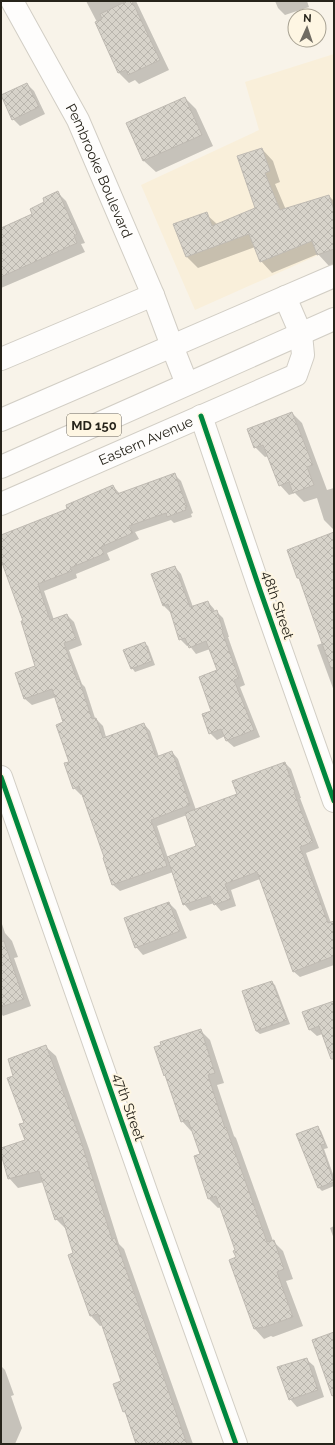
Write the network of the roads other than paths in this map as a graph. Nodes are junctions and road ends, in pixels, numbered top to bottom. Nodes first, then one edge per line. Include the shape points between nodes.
1 (12, 1) edge
2 (334, 276) edge
3 (153, 295) junction
4 (286, 297) junction
5 (334, 319) edge
6 (301, 334) junction
7 (172, 346) junction
8 (1, 359) edge
9 (187, 384) junction
10 (201, 416) junction
11 (1, 420) edge
12 (1, 467) edge
13 (1, 504) edge
14 (1, 777) edge
15 (334, 801) edge
16 (236, 1444) edge

1 - 3 street, Pembrooke Boulevard via 78,120
2 - 4 street, MD 150
3 - 7 street, Pembrooke Boulevard
3 - 8 street
4 - 6 street, Eastern Avenue
4 - 7 street, MD 150
5 - 6 street, MD 150
6 - 9 street, MD 150
6 - 10 street, Eastern Avenue via 303,355 296,375
7 - 9 street, Pembrooke Boulevard
7 - 11 street, MD 150
9 - 12 street, MD 150
10 - 13 street, Eastern Avenue
10 - 15 street, 48th Street
14 - 16 street, 47th Street

